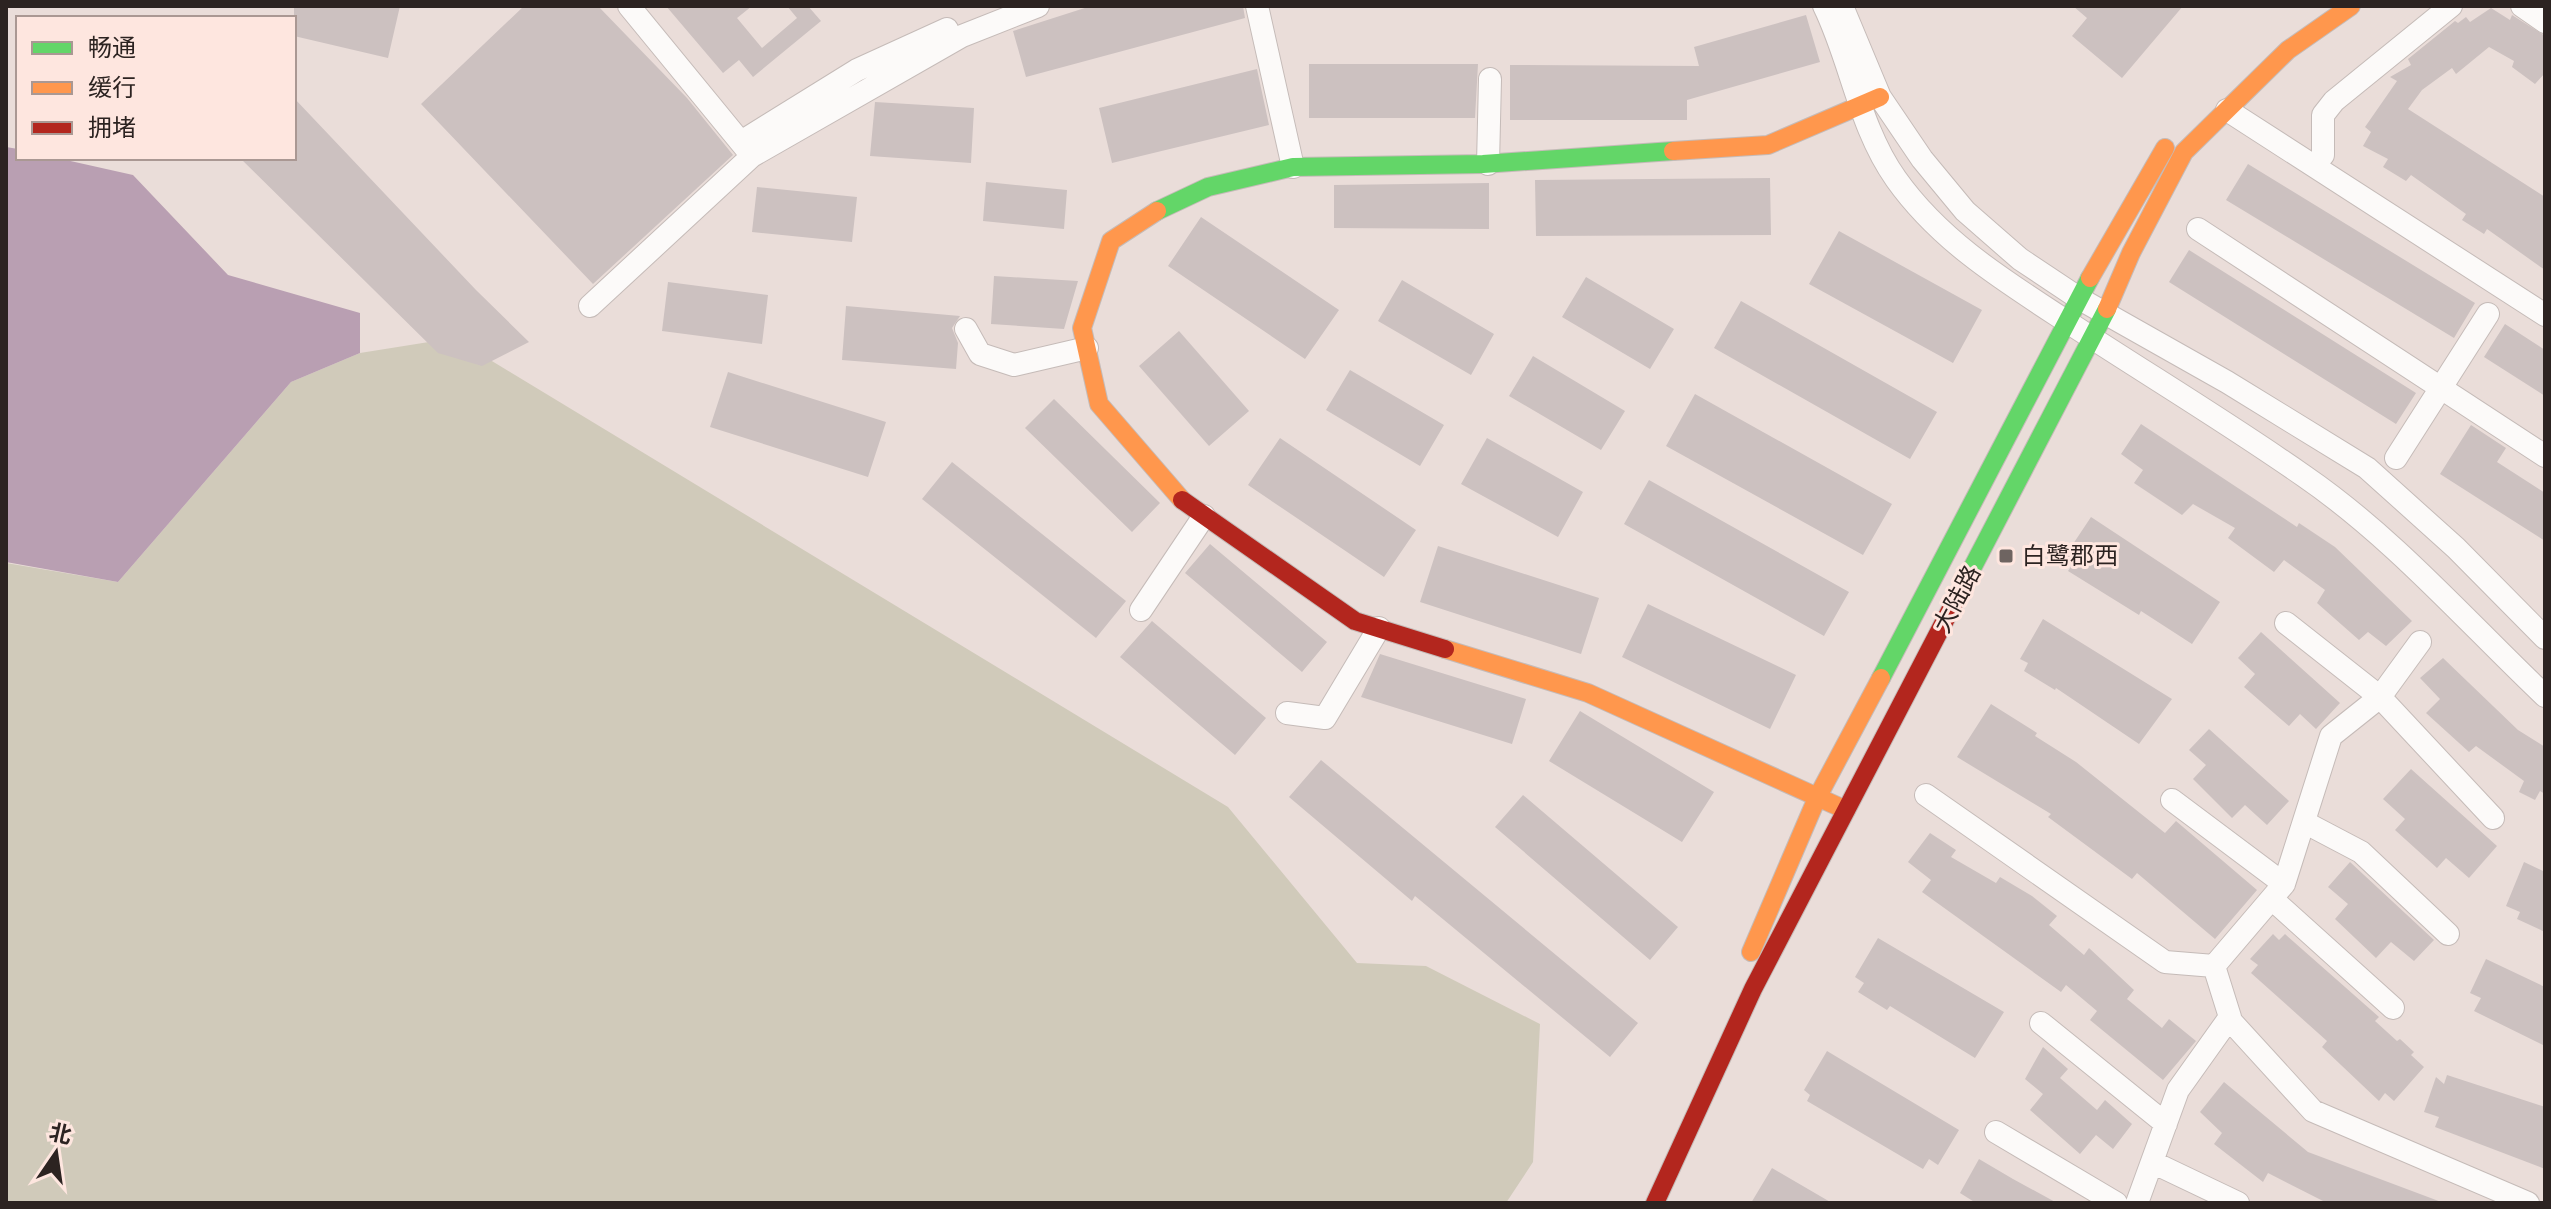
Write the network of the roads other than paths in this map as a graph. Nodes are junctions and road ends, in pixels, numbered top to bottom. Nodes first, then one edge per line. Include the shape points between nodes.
1 (629, 6) edge
2 (1002, 6) edge
3 (1038, 6) edge
4 (1257, 6) edge
5 (1824, 6) edge
6 (1842, 6) edge
7 (2321, 6) edge
8 (2351, 6) edge
9 (2451, 6) edge
10 (2522, 6) edge
11 (2545, 22) edge
12 (1490, 79) dead end
13 (1870, 102) junction
14 (2227, 110) junction
15 (747, 149) junction
16 (2323, 155) dead end
17 (1488, 164) junction
18 (1293, 167) junction
19 (2198, 229) dead end
20 (2080, 299) junction
21 (590, 306) dead end
22 (2105, 314) junction
23 (2488, 314) dead end
24 (2545, 315) edge
25 (2068, 323) junction
26 (966, 329) dead end
27 (2092, 339) junction
28 (1087, 348) junction
29 (2439, 387) junction
30 (2545, 456) edge
31 (2396, 458) dead end
32 (1204, 516) junction
33 (1141, 610) dead end
34 (2286, 623) dead end
35 (1379, 628) junction
36 (2545, 638) edge
37 (2420, 642) dead end
38 (2545, 696) edge
39 (2380, 697) junction
40 (1287, 713) dead end
41 (1926, 795) dead end
42 (1817, 798) junction
43 (2172, 800) dead end
44 (1846, 810) junction
45 (2493, 818) dead end
46 (2304, 822) junction
47 (2278, 891) junction
48 (2448, 934) dead end
49 (2214, 966) junction
50 (2393, 1008) dead end
51 (2229, 1019) junction
52 (2041, 1023) dead end
53 (2166, 1124) junction
54 (1996, 1132) dead end
55 (2152, 1162) junction
56 (1645, 1179) dead end
57 (1655, 1203) edge
58 (2116, 1203) edge
59 (2137, 1203) edge
60 (2238, 1203) edge
61 (2528, 1203) edge

1 - 15 street
2 - 15 street via 857,70
3 - 15 street via 962,36
4 - 18 street
5 - 13 street
6 - 13 street
7 - 20 main road, 大陆路 via 2244,68 2160,152
8 - 14 main road, 大陆路 via 2288,50
9 - 16 street via 2334,101 2323,115
10 - 11 street
12 - 17 street
13 - 17 main road via 1768,145
13 - 20 street via 1965,211 2020,259
13 - 25 street via 1894,177 1944,235
14 - 22 main road, 大陆路 via 2184,152
14 - 24 street
15 - 21 street
17 - 18 main road
18 - 28 main road via 1208,187 1142,218 1111,241 1082,328
19 - 29 street
20 - 22 street
20 - 25 main road, 大陆路
22 - 27 main road, 大陆路
22 - 36 street via 2367,468
23 - 29 street
25 - 27 street
25 - 42 main road, 大陆路
26 - 28 street via 980,354 1014,365
27 - 38 street via 2306,477 2365,523
27 - 44 main road, 大陆路
28 - 32 main road via 1099,404 1182,500
29 - 30 street
29 - 31 street
32 - 33 street
32 - 35 main road via 1355,621
34 - 39 street
35 - 40 street via 1325,718
35 - 42 main road via 1588,693
37 - 39 street
39 - 45 street
39 - 46 street via 2331,736
41 - 49 street via 2165,962
42 - 44 main road
42 - 56 main road, 大陆路 via 1730,1001
43 - 47 street
44 - 57 main road, 大陆路 via 1753,989
46 - 47 street
46 - 48 street via 2361,852
47 - 49 street
47 - 50 street
49 - 51 street
51 - 53 street via 2178,1090
51 - 61 street via 2313,1111
52 - 53 street
53 - 55 street
54 - 58 street
55 - 59 street
55 - 60 street

